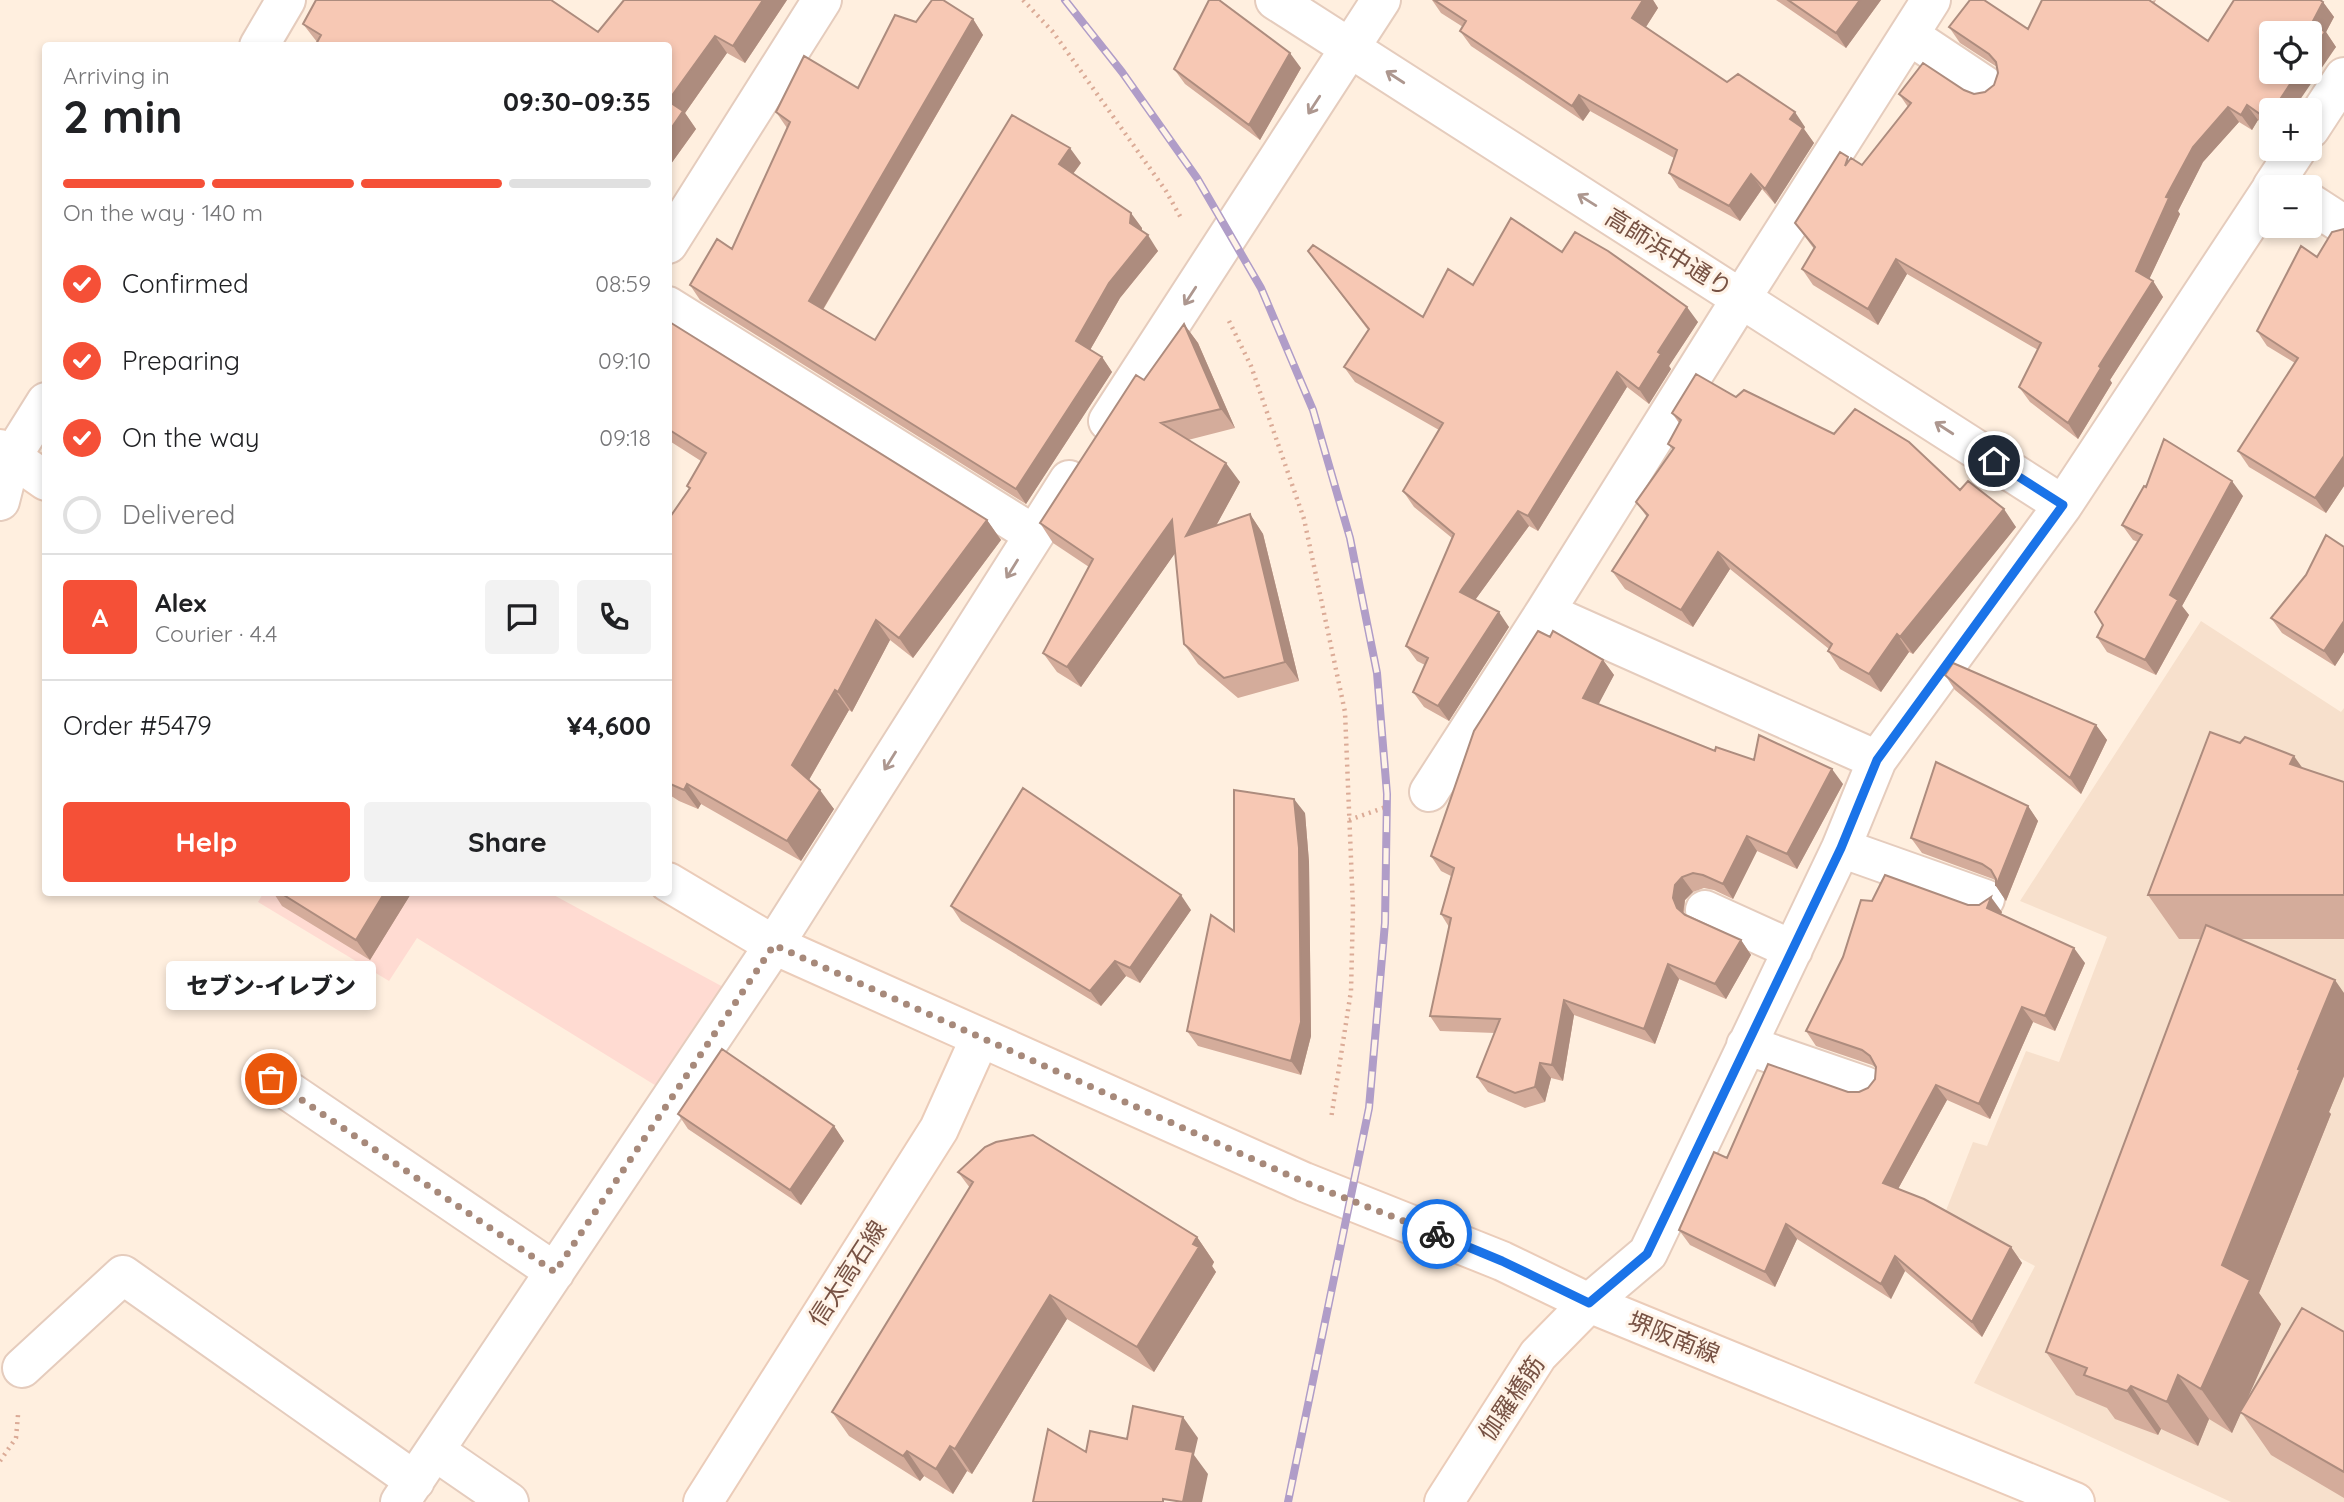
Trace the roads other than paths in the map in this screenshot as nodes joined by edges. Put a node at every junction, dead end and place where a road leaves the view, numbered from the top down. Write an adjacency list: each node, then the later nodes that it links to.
1 (286, 0): 7 (street)
2 (821, 0): 15 (street)
3 (1275, 0): 8 (street, 高師浜中通り)
4 (1381, 0): 8 (street)
5 (1931, 0): 6 (street)
6 (1909, 35): 10 (street); 16 (street)
7 (262, 42)
8 (1351, 48): 16 (street, 高師浜中通り, one-way to 8); 23 (street, one-way to 23)
9 (2344, 77): 11 (street)
10 (1987, 87)
11 (2322, 111)
12 (2259, 211): 22 (street, 伽羅橋筋)
13 (2322, 211): 14 (street)
14 (2344, 225)
15 (672, 238)
16 (1742, 297): 22 (street, 高師浜中通り, one-way to 16); 24 (street)
17 (672, 308): 23 (street)
18 (42, 407): 19 (street)
19 (6, 454): 20 (street); 21 (street)
20 (42, 478)
21 (0, 501)
22 (2063, 505): 25 (street, 伽羅橋筋)
23 (1033, 534): 31 (street, one-way to 31)
24 (1545, 612): 25 (street); 26 (street)
25 (1877, 760): 27 (street, 伽羅橋筋)
26 (1429, 792)
27 (1841, 848): 29 (street); 32 (street, 伽羅橋筋)
28 (672, 884): 31 (street, 堺阪南線)
29 (1985, 898)
30 (1705, 910): 32 (street)
31 (774, 945): 33 (street, 堺阪南線); 37 (street)
32 (1793, 950): 34 (street, 伽羅橋筋)
33 (981, 1038): 38 (street, 堺阪南線); 42 (street, 信太高石線)
34 (1746, 1045): 36 (street); 38 (street, 伽羅橋筋)
35 (271, 1079): 37 (street)
36 (1865, 1086)
37 (555, 1272): 40 (street)
38 (1589, 1303): 43 (street, 伽羅橋筋); 44 (street, 堺阪南線)
39 (22, 1367): 40 (street)
40 (417, 1478): 41 (street)
41 (509, 1502)
42 (703, 1502)
43 (1444, 1502)
44 (2075, 1502)

